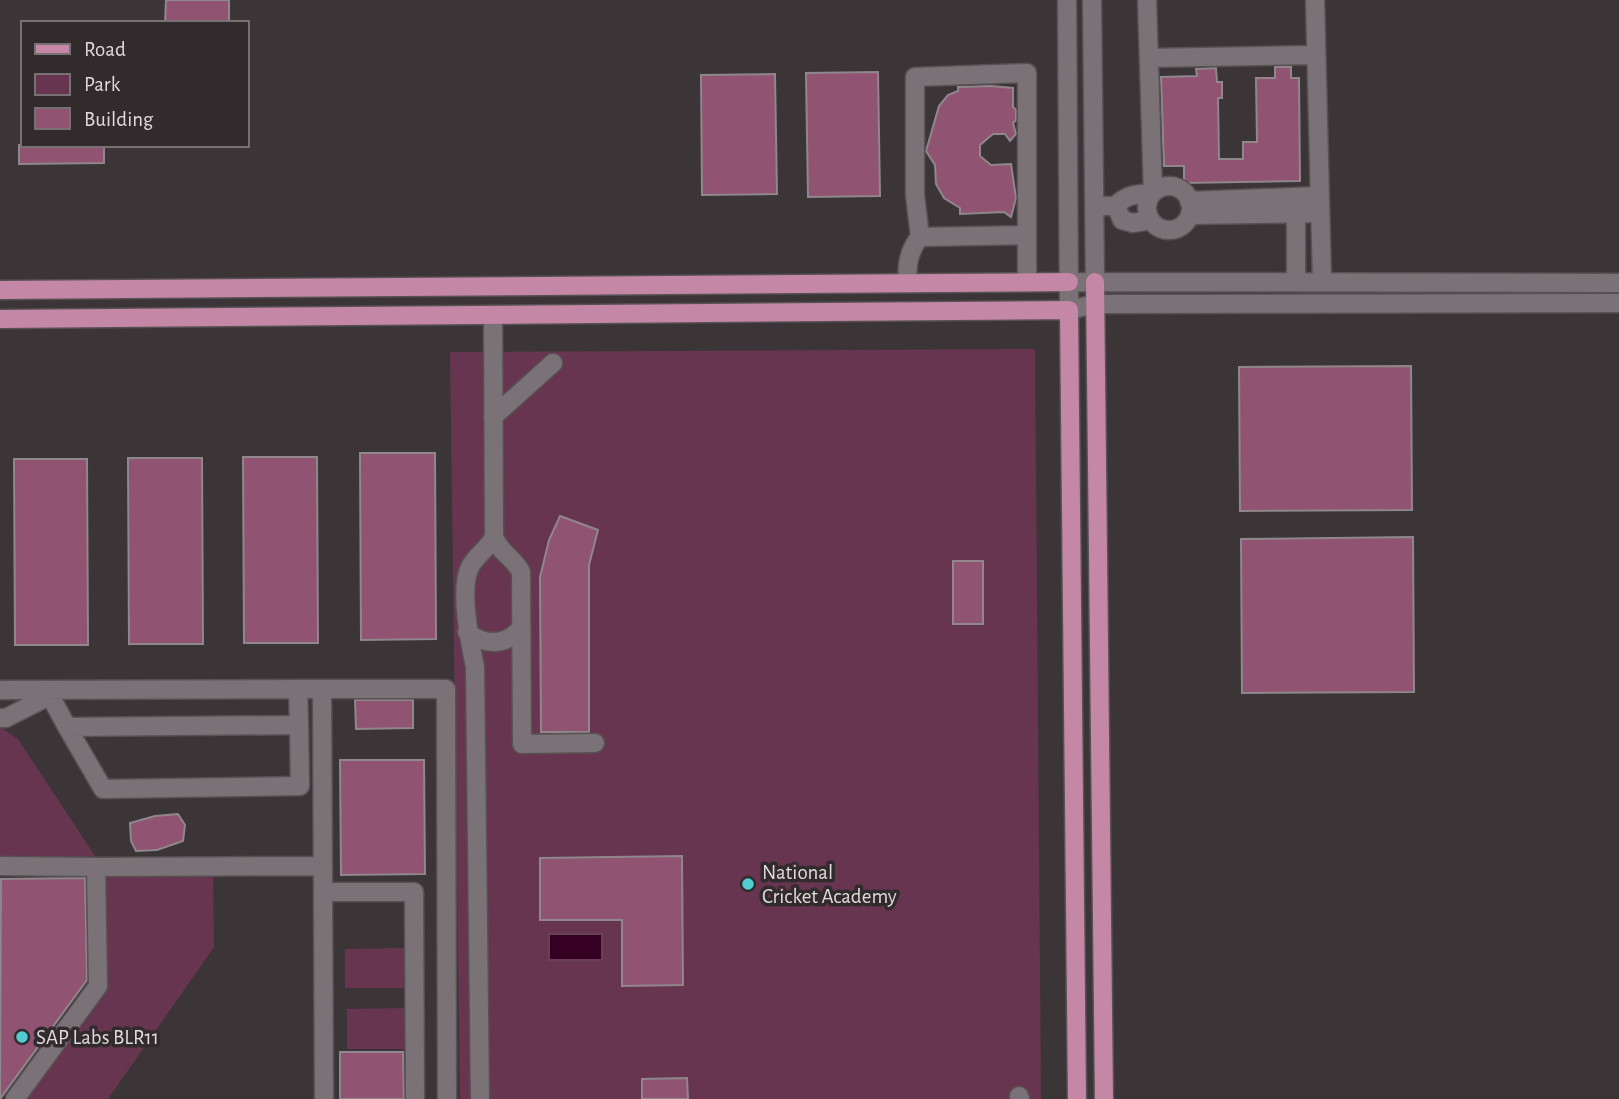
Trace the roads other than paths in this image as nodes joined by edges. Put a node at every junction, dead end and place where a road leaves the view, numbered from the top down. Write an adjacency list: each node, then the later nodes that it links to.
1 (1067, 0): 19 (street)
2 (1092, 0): 9 (street)
3 (1147, 0): 6 (street)
4 (1315, 0): 5 (street)
5 (1316, 55): 6 (street); 8 (street)
6 (1149, 58): 7 (street)
7 (1153, 193): 10 (street); 11 (street); 13 (street)
8 (1320, 205): 11 (street); 12 (street); 17 (street)
9 (1094, 206): 10 (street); 20 (street)
10 (1116, 206): 13 (street)
11 (1190, 208): 12 (street); 13 (street)
12 (1296, 213): 16 (street)
13 (1151, 220)
14 (1027, 235): 15 (street); 15 (street); 18 (street)
15 (920, 237): 21 (street)
16 (1296, 281): 17 (street); 20 (street)
17 (1322, 281): 22 (street)
18 (1027, 282): 19 (main road); 21 (main road)
19 (1069, 282): 20 (street); 26 (street)
20 (1095, 282): 25 (main road)
21 (908, 283): 23 (main road)
22 (1619, 283)
23 (0, 290)
24 (1619, 303): 25 (street)
25 (1095, 304): 26 (street); 52 (main road)
26 (1069, 310): 27 (main road); 51 (main road)
27 (492, 314): 28 (main road); 30 (street)
28 (0, 318)
29 (553, 363): 30 (street)
30 (493, 417): 31 (street)
31 (494, 537): 32 (street); 33 (street)
32 (521, 628): 33 (street); 41 (street)
33 (467, 632): 50 (street)
34 (298, 689): 35 (street); 37 (street); 39 (street)
35 (322, 689): 43 (street); 49 (street)
36 (0, 690): 37 (street)
37 (48, 693): 38 (street); 40 (street)
38 (0, 718)
39 (299, 725): 40 (street); 40 (street)
40 (66, 727)
41 (595, 743)
42 (0, 866): 44 (street)
43 (323, 866): 44 (street); 45 (street)
44 (96, 867): 46 (street)
45 (323, 892): 47 (street); 48 (street)
46 (15, 1099)
47 (324, 1099)
48 (415, 1099)
49 (447, 1099)
50 (480, 1099)
51 (1077, 1099)
52 (1104, 1099)

